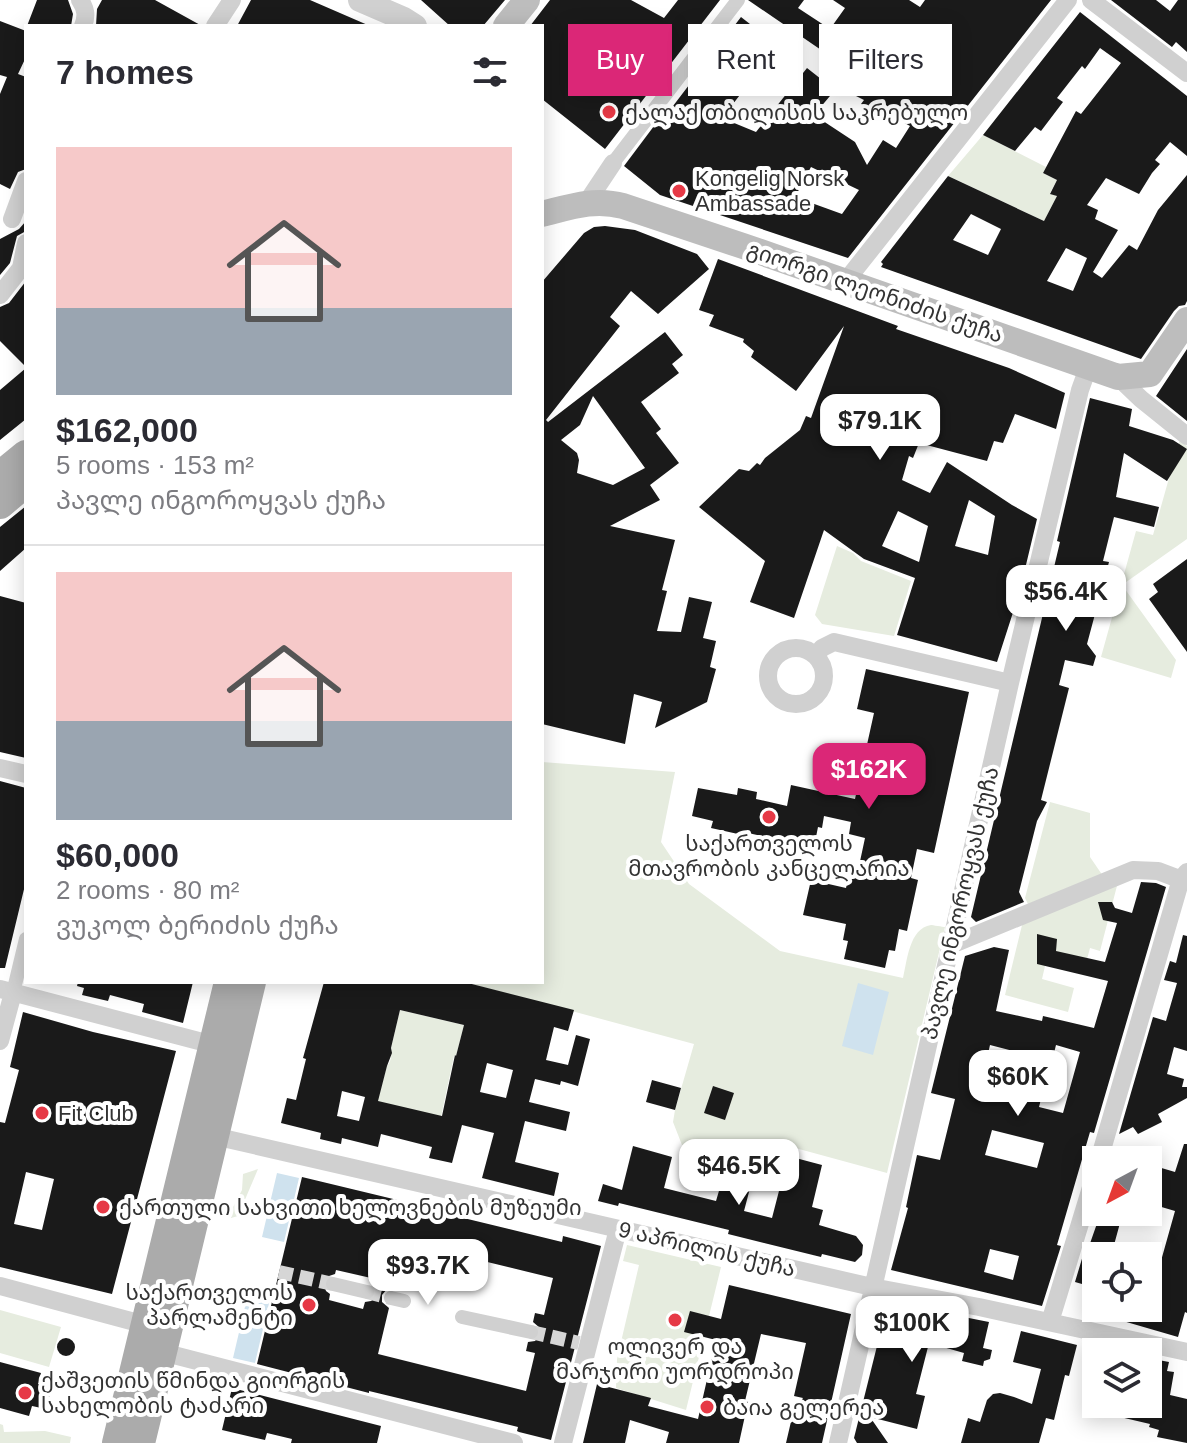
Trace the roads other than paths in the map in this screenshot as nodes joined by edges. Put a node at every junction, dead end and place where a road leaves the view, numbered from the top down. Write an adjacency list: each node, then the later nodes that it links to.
1 (80, 0): 8 (street)
2 (232, 0): 9 (street)
3 (360, 0): 10 (street)
4 (527, 0): 11 (main road)
5 (738, 0): 13 (street)
6 (1068, 0): 19 (street)
7 (1091, 0): 12 (street)
8 (84, 24)
9 (216, 24)
10 (412, 24)
11 (508, 24)
12 (1187, 73)
13 (613, 163): 15 (street)
14 (24, 188): 17 (street)
15 (587, 202): 16 (main road, გიორგი ლეონიძის ქუჩა); 19 (main road, გიორგი ლეონიძის ქუჩა)
16 (544, 213)
17 (13, 226)
18 (24, 253): 20 (street)
19 (845, 282): 22 (main road, გიორგი ლეონიძის ქუჩა)
20 (0, 295)
21 (1187, 320): 23 (main road)
22 (1089, 365): 23 (main road, გიორგი ლეონიძის ქუჩა); 30 (street, პავლე ინგოროყვას ქუჩა)
23 (1118, 377): 24 (street, გიორგი ლეონიძის ქუჩა)
24 (1187, 436)
25 (24, 457): 26 (main road)
26 (0, 476)
27 (24, 484): 28 (main road)
28 (0, 504)
29 (816, 655): 30 (street)
30 (1010, 683): 35 (street, პავლე ინგოროყვას ქუჩა)
31 (0, 768): 32 (street)
32 (24, 774)
33 (1185, 878): 35 (street); 42 (street)
34 (24, 944): 38 (street)
35 (951, 945): 47 (street, პავლე ინგოროყვას ქუჩა)
36 (229, 984): 40 (main road)
37 (251, 984): 41 (main road)
38 (6, 991): 39 (street); 40 (street)
39 (0, 1041)
40 (214, 1045): 51 (main road)
41 (214, 1136): 44 (street, 9 აპრილის ქუჩა); 53 (main road)
42 (1103, 1146)
43 (1082, 1217): 50 (street)
44 (618, 1229): 47 (street, 9 აპრილის ქუჩა); 58 (street)
45 (333, 1284): 48 (street)
46 (0, 1286): 51 (street)
47 (872, 1287): 50 (street, 9 აპრილის ქუჩა); 59 (street, პავლე ინგოროყვას ქუჩა)
48 (367, 1292)
49 (462, 1317): 52 (street)
50 (1050, 1322): 54 (street, 9 აპრილის ქუჩა)
51 (146, 1325): 55 (main road)
52 (531, 1332)
53 (162, 1352): 56 (main road); 57 (street)
54 (1187, 1352)
55 (117, 1443)
56 (140, 1443)
57 (514, 1443)
58 (563, 1443)
59 (838, 1443)

